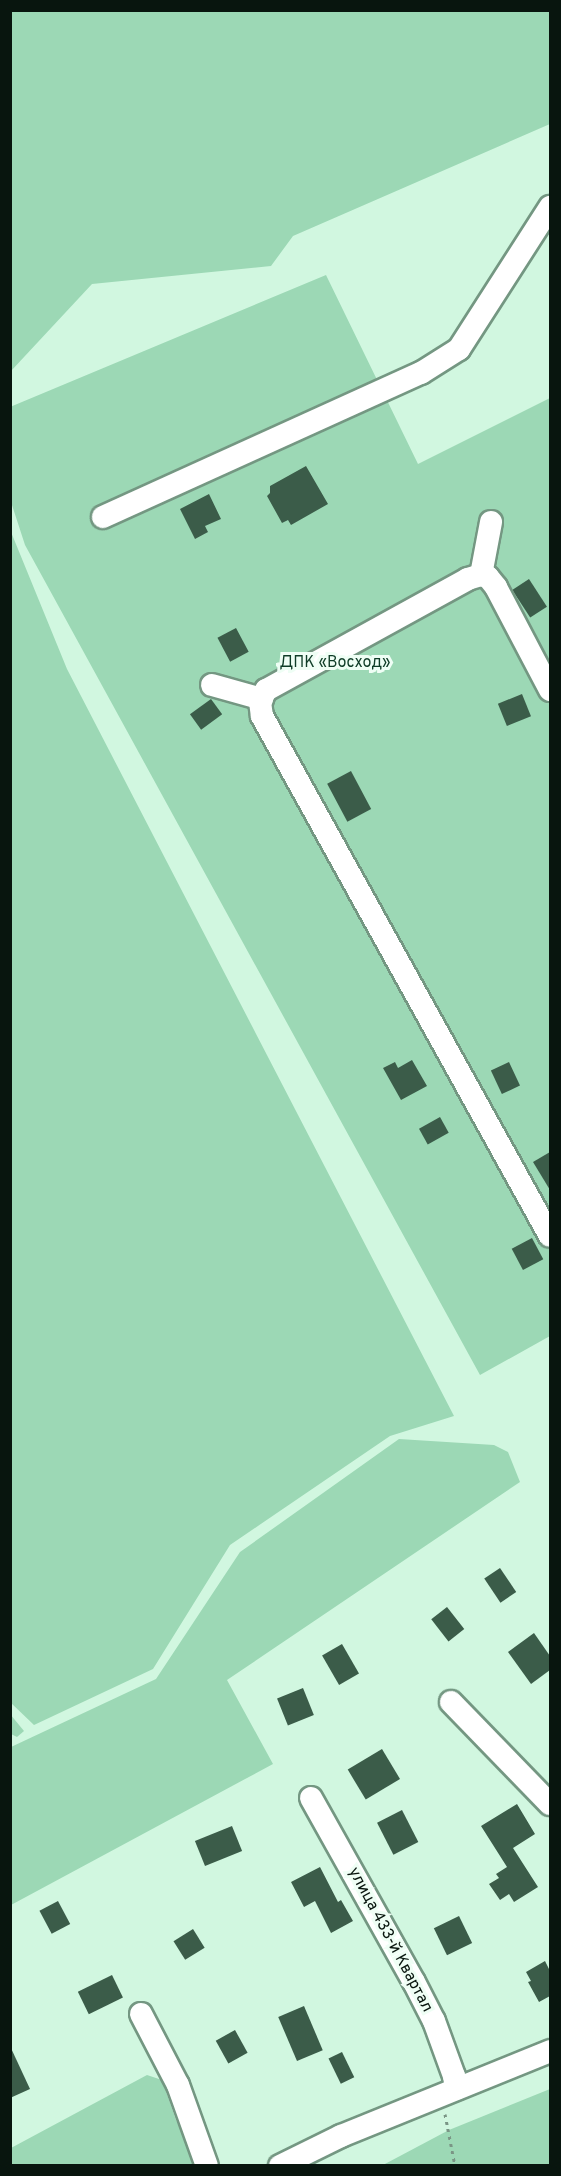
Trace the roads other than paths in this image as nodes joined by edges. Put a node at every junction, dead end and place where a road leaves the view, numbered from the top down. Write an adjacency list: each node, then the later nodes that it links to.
1 (550, 207): 2 (street)
2 (103, 517)
3 (491, 522): 4 (street)
4 (481, 575): 6 (street); 7 (street)
5 (213, 685): 7 (street)
6 (550, 690)
7 (262, 699): 8 (street)
8 (549, 1230)
9 (451, 1702): 11 (street)
10 (311, 1798): 14 (street, улица 433-й Квартал)
11 (550, 1804)
12 (141, 2014): 15 (street)
13 (550, 2051): 14 (street)
14 (448, 2092): 16 (street)
15 (207, 2166)
16 (280, 2166)

